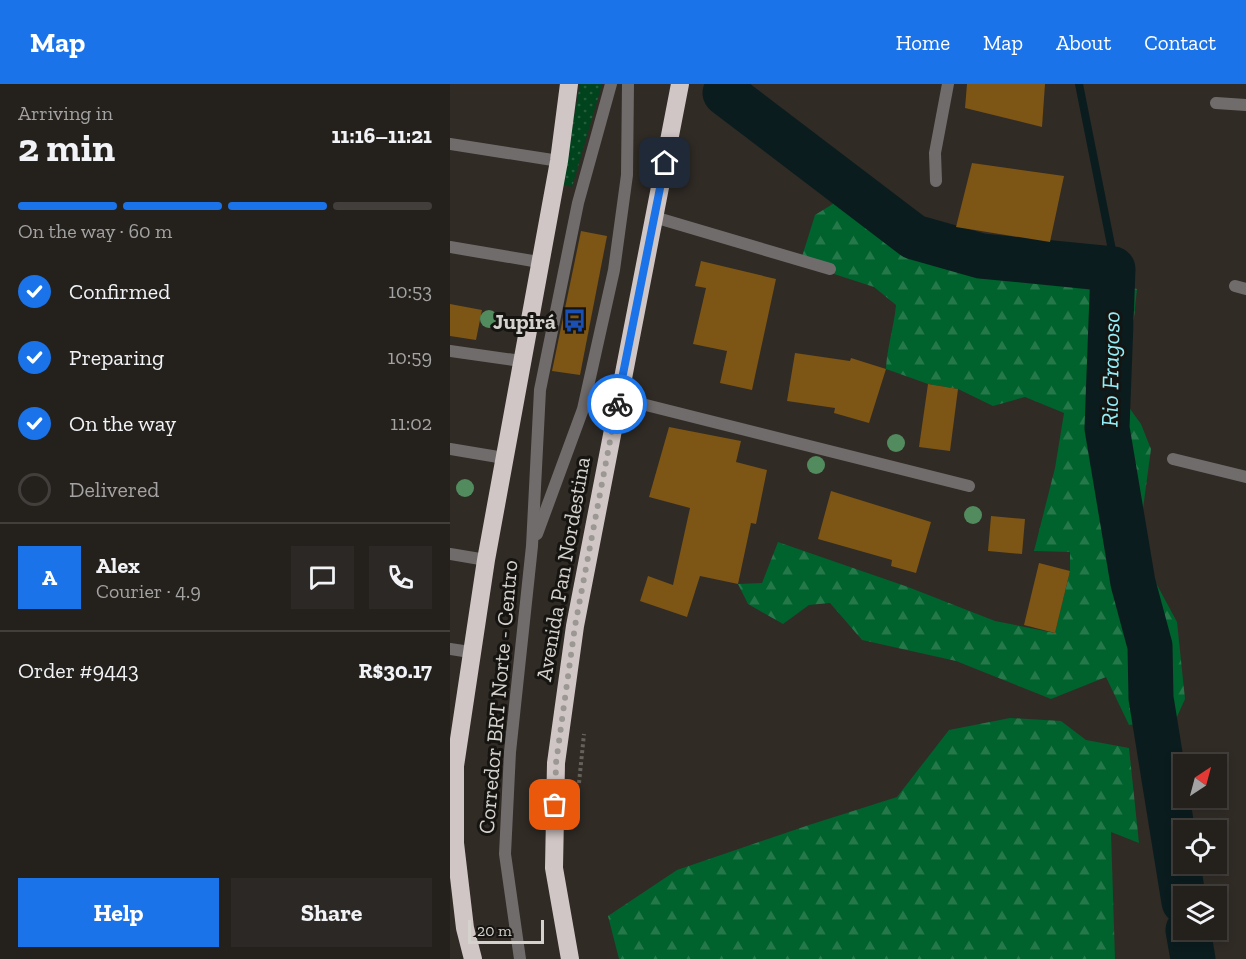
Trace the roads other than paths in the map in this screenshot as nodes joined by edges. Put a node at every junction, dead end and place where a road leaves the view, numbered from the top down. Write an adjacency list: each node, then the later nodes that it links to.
1 (569, 84): 9 (highway)
2 (611, 84): 23 (street, Corredor BRT Norte - Centro)
3 (628, 84): 23 (street, Corredor BRT Norte - Centro)
4 (680, 84): 11 (highway, Avenida Pan Nordestina)
5 (948, 84): 10 (street)
6 (1216, 103): 7 (street)
7 (1246, 105)
8 (450, 144): 9 (street)
9 (559, 161): 13 (highway)
10 (936, 181)
11 (654, 217): 14 (street); 17 (highway, Avenida Pan Nordestina)
12 (450, 247): 13 (street)
13 (539, 262): 16 (highway)
14 (830, 269)
15 (450, 351): 16 (street)
16 (521, 361): 19 (highway)
17 (618, 398): 22 (street); 31 (highway, Avenida Pan Nordestina)
18 (450, 449): 19 (street)
19 (504, 458): 25 (highway)
20 (1173, 459): 21 (street)
21 (1246, 477)
22 (969, 486)
23 (532, 546): 30 (street, Corredor BRT Norte - Centro)
24 (450, 554): 25 (street)
25 (486, 560): 27 (highway)
26 (450, 649): 27 (street)
27 (471, 652): 28 (highway)
28 (452, 765): 29 (highway)
29 (472, 959)
30 (520, 959)
31 (570, 959)

